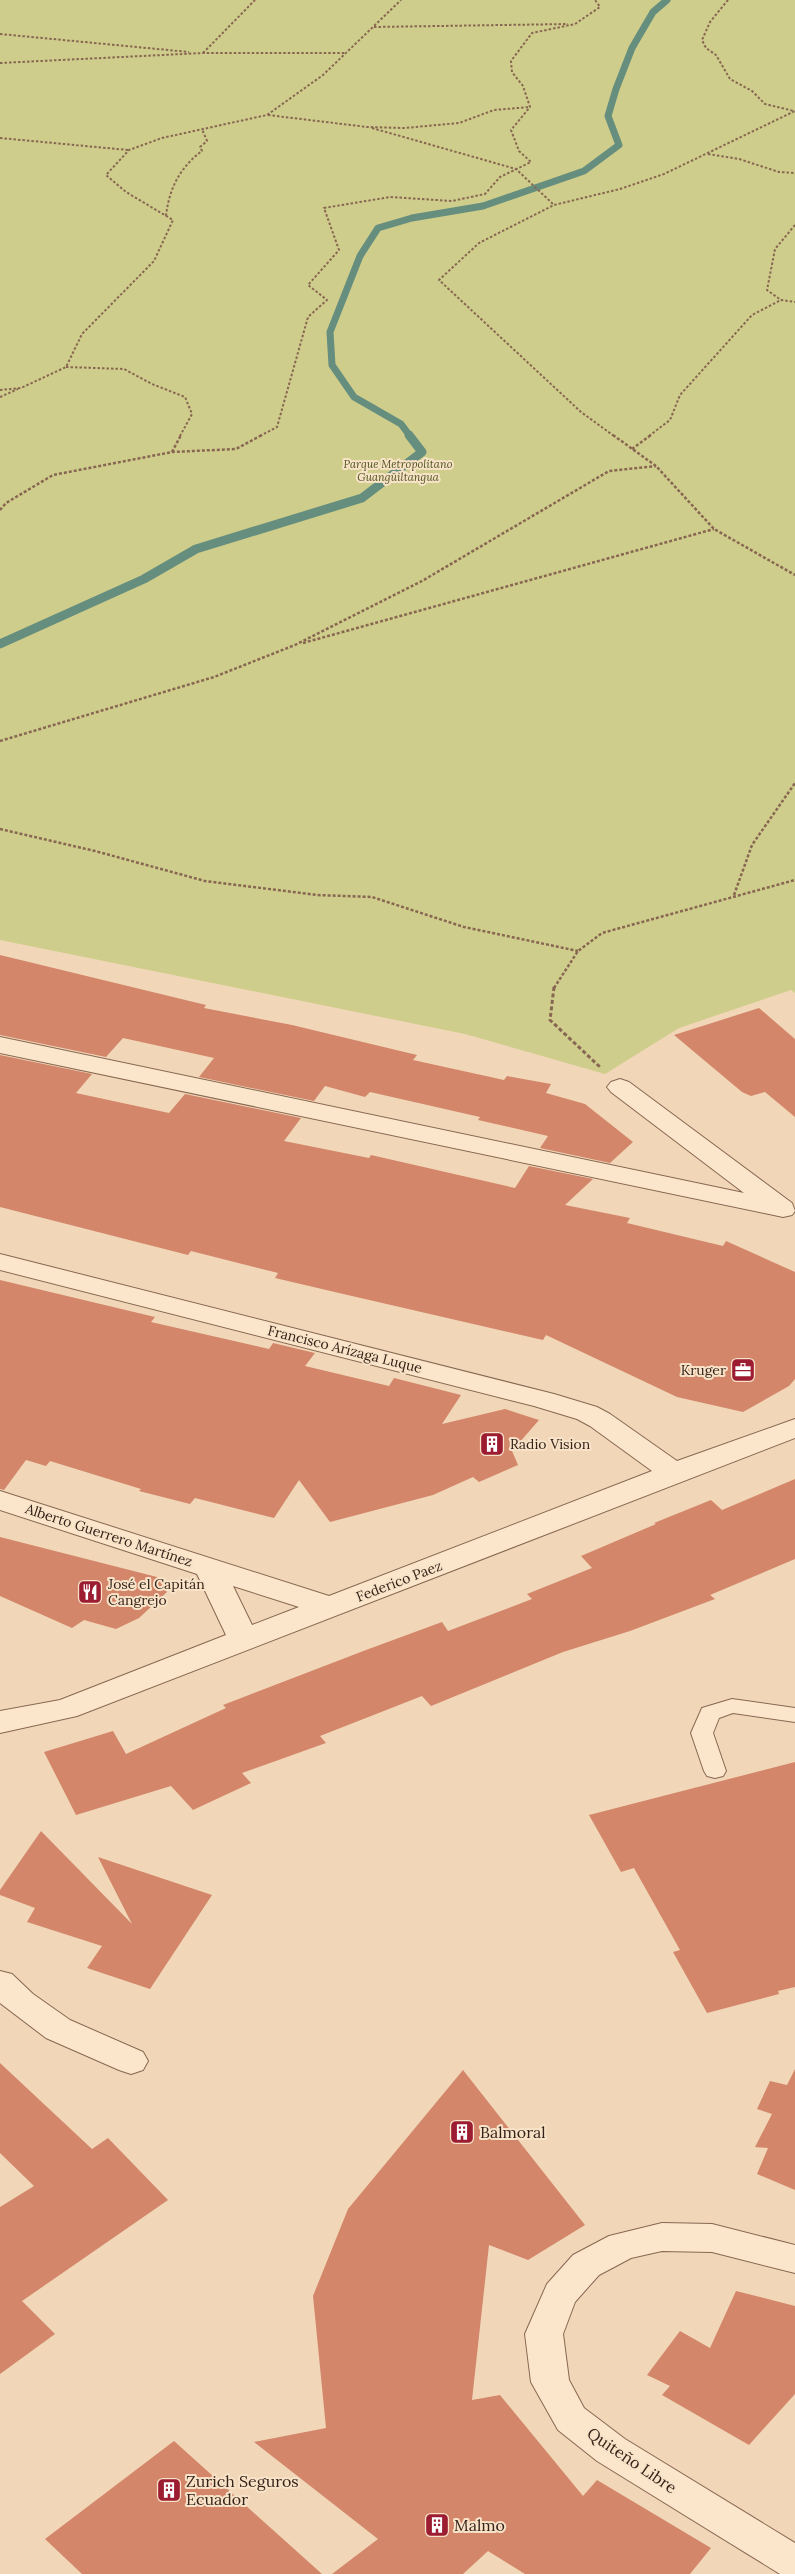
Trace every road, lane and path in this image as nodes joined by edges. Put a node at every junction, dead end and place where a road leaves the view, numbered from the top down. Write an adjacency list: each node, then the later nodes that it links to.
1 (255, 0): 8 (path)
2 (401, 0): 6 (path)
3 (595, 0): 5 (path)
4 (728, 0): 17 (path)
5 (575, 24): 6 (path); 11 (path)
6 (373, 27): 9 (path)
7 (0, 34): 8 (path)
8 (203, 53): 9 (path); 10 (path)
9 (346, 53): 12 (path)
10 (0, 63)
11 (530, 107): 13 (path); 18 (path)
12 (267, 115): 13 (path); 14 (path)
13 (367, 127): 18 (path)
14 (202, 129): 16 (path); 21 (path)
15 (0, 138): 16 (path)
16 (129, 150): 21 (path)
17 (707, 154): 19 (path); 20 (path)
18 (516, 169): 20 (path); 30 (path)
19 (795, 173)
20 (554, 205): 29 (path)
21 (166, 216): 25 (path)
22 (795, 225): 23 (path)
23 (781, 300): 24 (path); 29 (path)
24 (795, 302)
25 (66, 366): 26 (path); 30 (path)
26 (21, 388): 27 (path); 28 (path)
27 (0, 390)
28 (0, 397)
29 (632, 449): 31 (path)
30 (172, 452): 32 (path)
31 (656, 466): 33 (path); 35 (path)
32 (0, 510)
33 (714, 529): 34 (path); 35 (path)
34 (795, 576)
35 (295, 645): 36 (path)
36 (0, 741)
37 (795, 783): 40 (path)
38 (0, 829): 41 (path)
39 (795, 880): 40 (path)
40 (734, 895): 41 (path)
41 (578, 951): 43 (path)
42 (0, 1045): 44 (street)
43 (620, 1087): 44 (street)
44 (789, 1214)
45 (0, 1262): 47 (street, Francisco Arízaga Luque)
46 (795, 1428): 47 (street, Federico Paez)
47 (674, 1473): 50 (street, Federico Paez)
48 (0, 1500): 49 (street, Alberto Guerrero Martínez)
49 (209, 1567): 50 (street, Alberto Guerrero Martínez); 51 (street)
50 (331, 1607): 51 (street, Federico Paez)
51 (244, 1640): 53 (street, Federico Paez)
52 (795, 1715): 54 (lane)
53 (0, 1722)
54 (716, 1771)
55 (0, 1982): 56 (street)
56 (131, 2061)
57 (795, 2259): 58 (street, Quiteño Libre)
58 (795, 2562)

